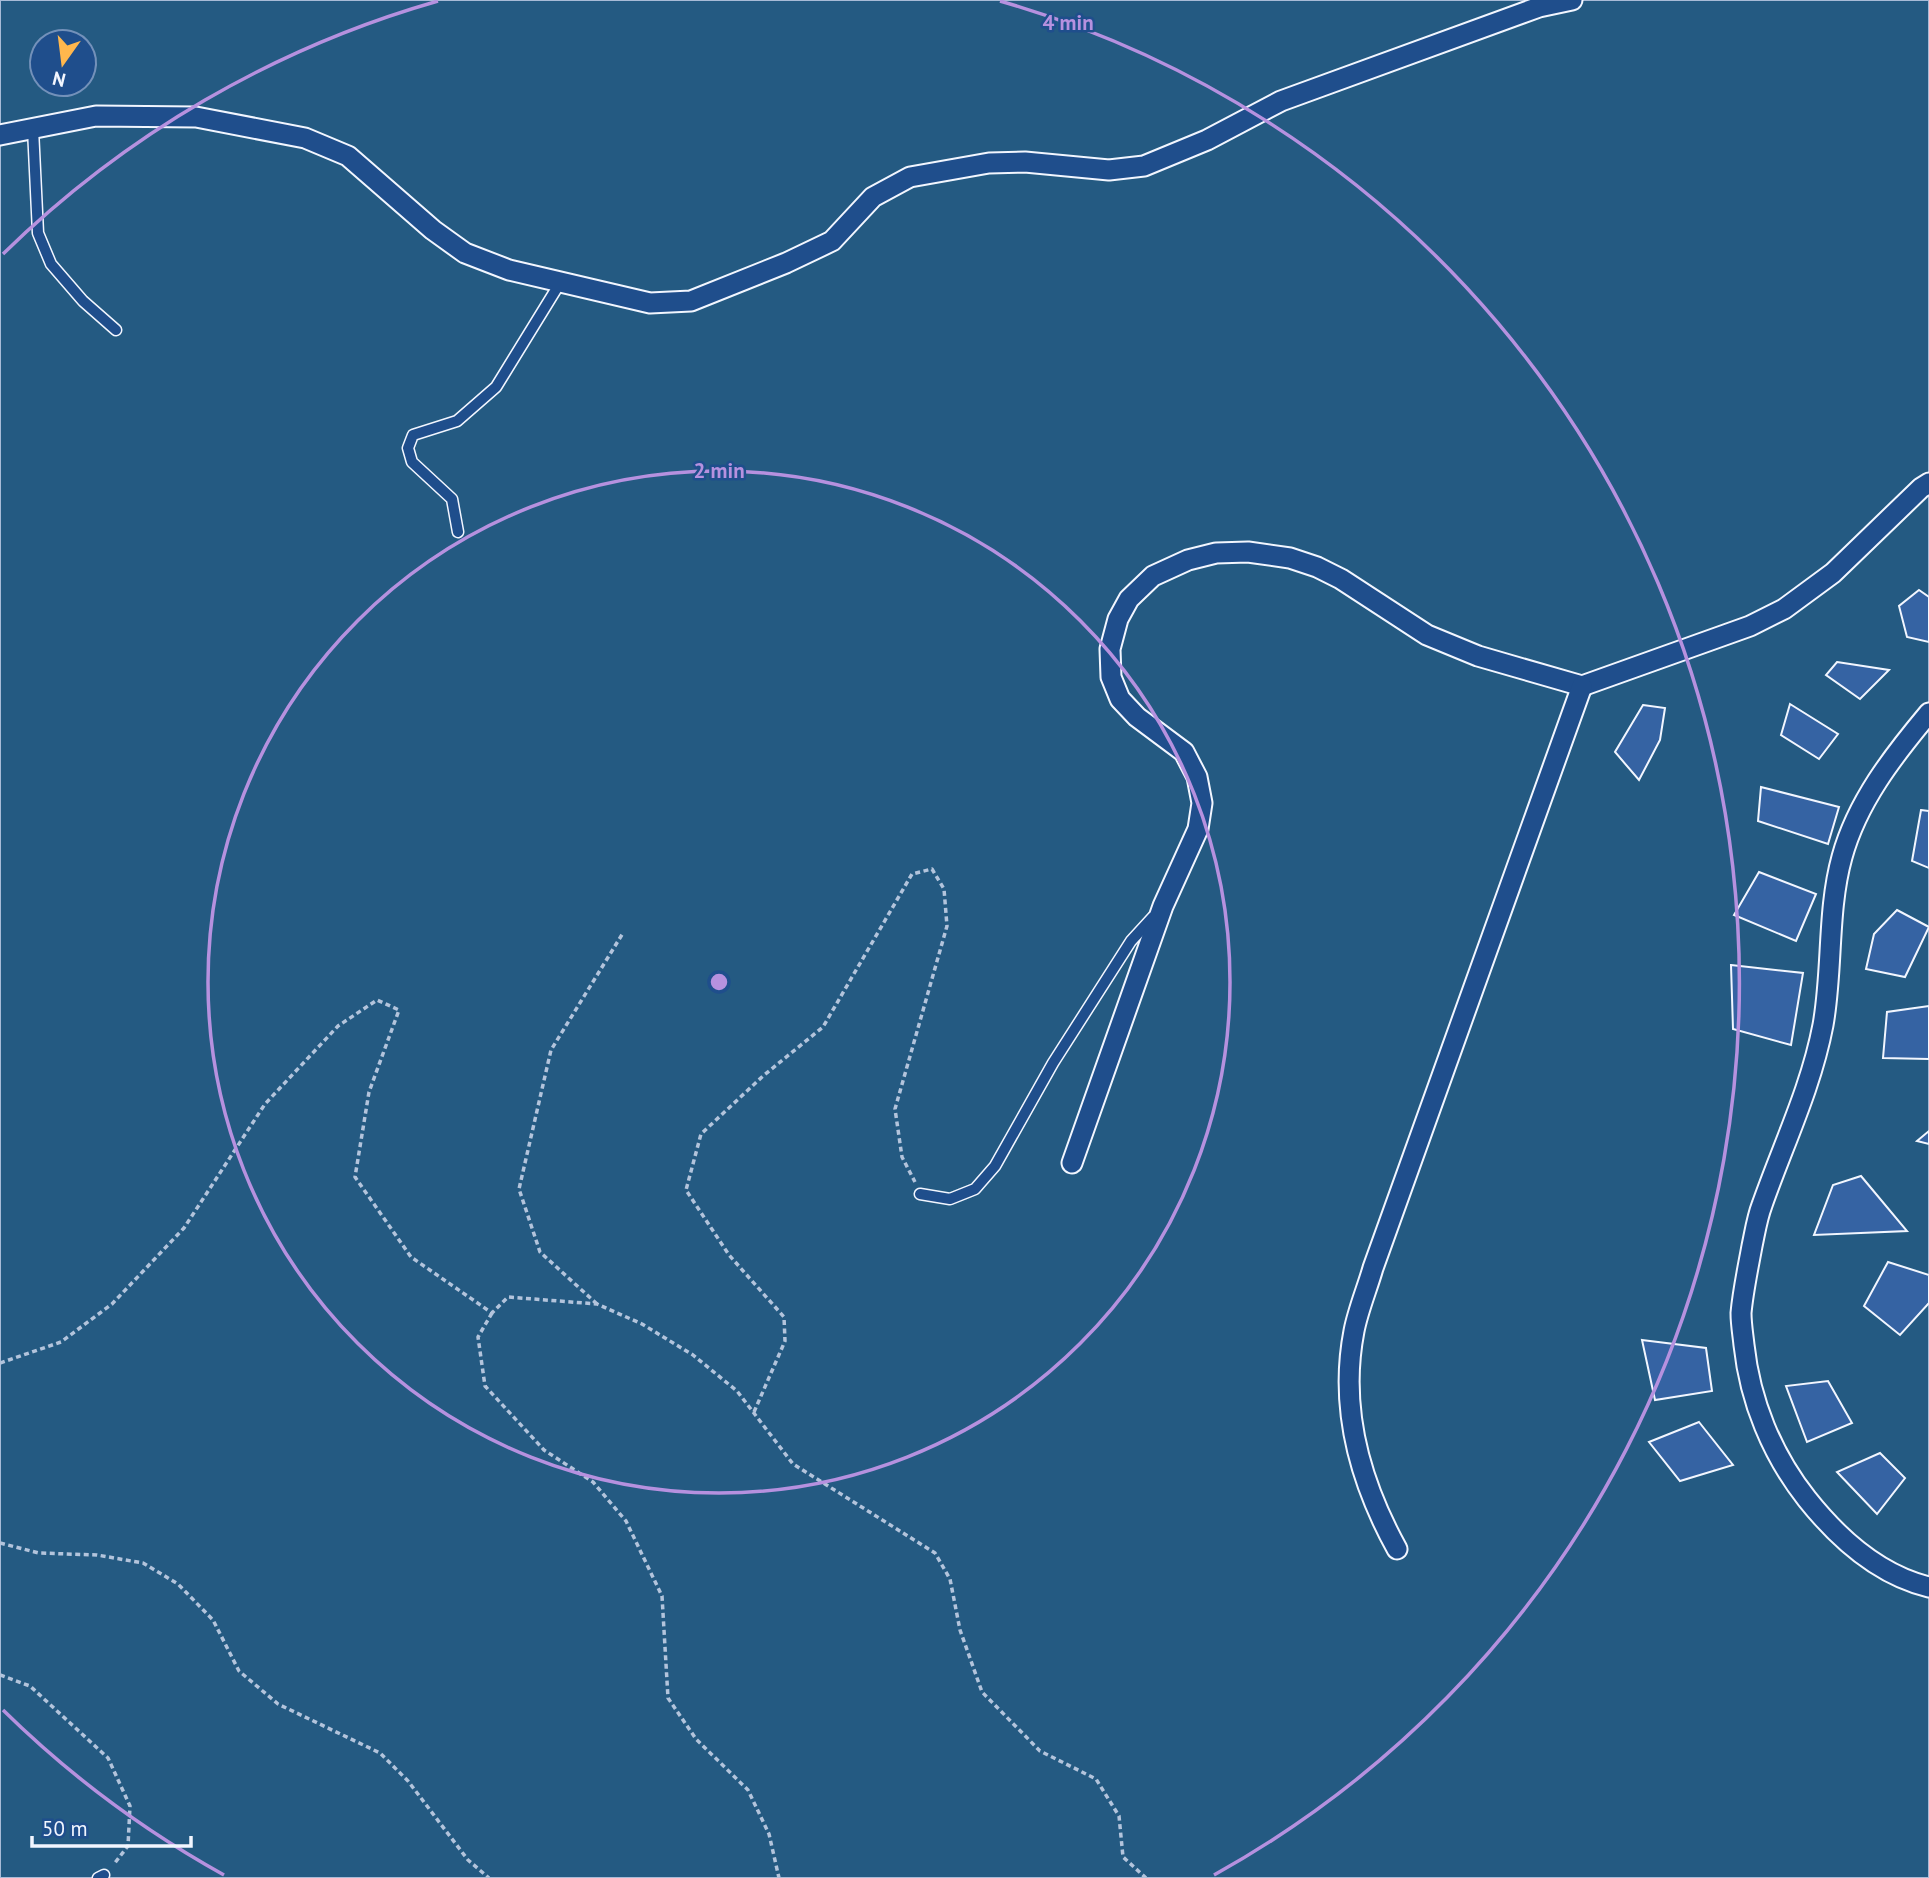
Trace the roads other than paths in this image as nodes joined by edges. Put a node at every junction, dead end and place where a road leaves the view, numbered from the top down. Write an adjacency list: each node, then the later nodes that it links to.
1 (1572, 0): 4 (street)
2 (33, 128): 3 (street); 4 (street); 5 (lane)
3 (0, 135)
4 (560, 282): 7 (lane)
5 (116, 330)
6 (1929, 483): 8 (street)
7 (458, 532)
8 (1582, 686): 10 (street); 13 (street)
9 (1929, 713): 14 (street)
10 (1163, 906): 11 (street); 12 (lane)
11 (1072, 1163)
12 (920, 1194)
13 (1397, 1549)
14 (1929, 1587)

